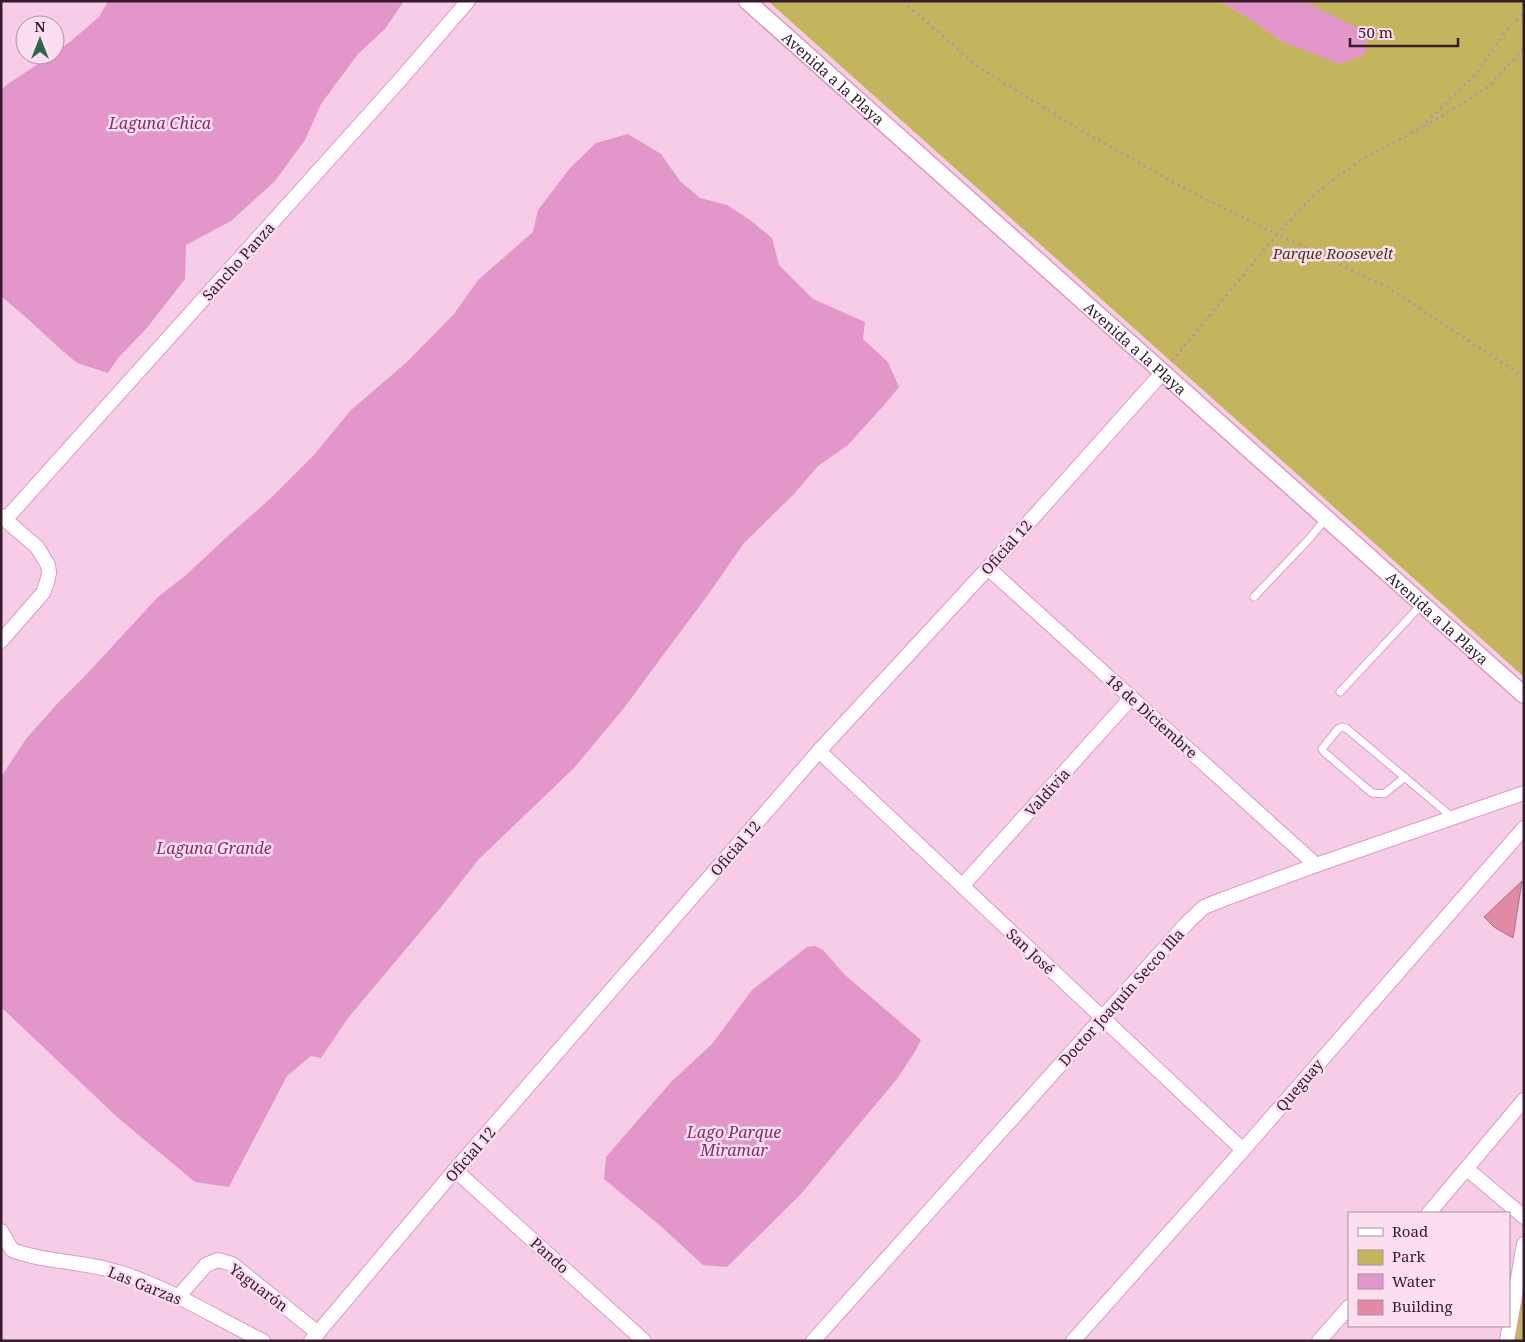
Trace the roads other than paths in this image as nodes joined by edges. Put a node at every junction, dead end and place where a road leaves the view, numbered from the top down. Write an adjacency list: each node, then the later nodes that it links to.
1 (468, 1): 4 (street, Sancho Panza)
2 (747, 1): 3 (street, Avenida a la Playa)
3 (1163, 372): 5 (street, Avenida a la Playa); 6 (street, Oficial 12)
4 (3, 518): 9 (street)
5 (1326, 518): 7 (lane); 8 (street, Avenida a la Playa)
6 (988, 568): 12 (street, 18 de Diciembre); 13 (street, Oficial 12)
7 (1254, 597)
8 (1422, 604): 10 (lane); 11 (street, Avenida a la Playa)
9 (1, 641)
10 (1340, 692)
11 (1524, 695)
12 (1132, 698): 18 (street, 18 de Diciembre); 19 (street, Valdivia)
13 (819, 751): 19 (street, San José); 24 (street, Oficial 12)
14 (1405, 776): 14 (lane); 16 (lane)
15 (1524, 793): 16 (street, Doctor Joaquín Secco Illa)
16 (1452, 817): 18 (street, Doctor Joaquín Secco Illa)
17 (1524, 828): 22 (street, Queguay)
18 (1316, 865): 20 (street, Doctor Joaquín Secco Illa)
19 (962, 886): 20 (street, San José)
20 (1102, 1018): 22 (street, San José); 38 (street, Doctor Joaquín Secco Illa)
21 (1524, 1100): 23 (street)
22 (1243, 1150): 35 (street, Queguay)
23 (1467, 1169): 25 (street); 26 (street)
24 (455, 1170): 34 (street, Oficial 12); 37 (street, Pando)
25 (1430, 1212)
26 (1524, 1217)
27 (1, 1232): 29 (street, Las Garzas)
28 (1524, 1244): 32 (street)
29 (6, 1250): 30 (street, Las Garzas)
30 (178, 1297): 34 (street, Yaguarón); 36 (street, Las Garzas)
31 (1348, 1308): 39 (street)
32 (1510, 1324)
33 (1509, 1327): 40 (street)
34 (314, 1337)
35 (1081, 1338)
36 (263, 1341)
37 (644, 1341)
38 (813, 1341)
39 (1320, 1341)
40 (1507, 1341)

